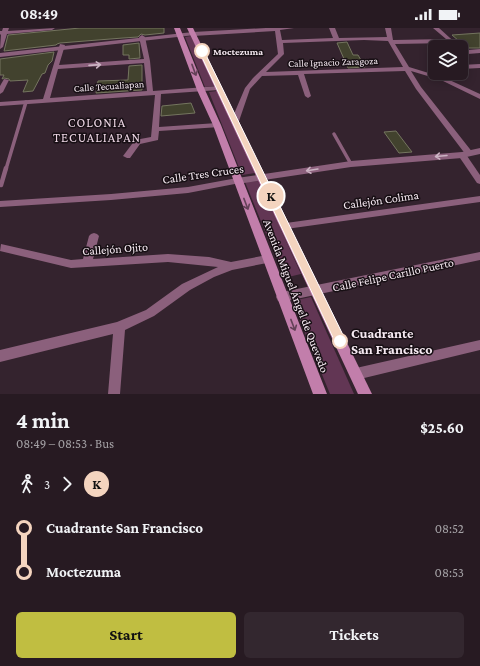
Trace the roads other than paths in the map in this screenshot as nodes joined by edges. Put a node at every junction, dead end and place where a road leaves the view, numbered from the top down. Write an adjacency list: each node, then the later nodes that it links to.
1 (52, 28): 8 (street)
2 (291, 28): 6 (street)
3 (332, 28): 12 (street)
4 (388, 28): 14 (street)
5 (436, 28): 13 (street)
6 (279, 29): 7 (street); 16 (street)
7 (245, 30): 9 (street)
8 (3, 31): 17 (street)
9 (192, 31): 10 (street); 31 (main road, Avenida Miguel Ángel de Quevedo)
10 (179, 33): 11 (street); 32 (main road, Avenida Miguel Ángel de Quevedo, one-way to 32)
11 (142, 39): 18 (street); 23 (street)
12 (337, 40): 14 (street); 16 (street)
13 (449, 40)
14 (391, 41): 15 (street); 27 (street)
15 (428, 41)
16 (280, 42): 29 (street)
17 (0, 47)
18 (62, 47): 19 (street); 22 (street); 26 (street)
19 (0, 51)
20 (480, 51): 21 (street)
21 (468, 52)
22 (0, 55)
23 (147, 61): 26 (street, one-way to 23); 35 (street)
24 (480, 66): 25 (street)
25 (468, 67)
26 (56, 68): 38 (street)
27 (407, 69): 28 (street, Calle Ignacio Zaragoza); 37 (street, Calle Ignacio Zaragoza); 46 (street)
28 (301, 73): 29 (street, Calle Ignacio Zaragoza); 36 (street)
29 (260, 74): 41 (street)
30 (6, 80): 33 (street)
31 (219, 88): 32 (street, Calle Tecualiapan); 41 (main road, Avenida Miguel Ángel de Quevedo)
32 (201, 90): 34 (street, Calle Tecualiapan); 42 (main road, Avenida Miguel Ángel de Quevedo)
33 (0, 92)
34 (158, 92): 35 (street, Calle Tecualiapan); 43 (street)
35 (150, 93): 38 (street, Calle Tecualiapan)
36 (308, 96)
37 (480, 97)
38 (46, 101): 39 (street, Calle Tecualiapan)
39 (26, 102): 40 (street, Calle Tecualiapan); 52 (lane)
40 (0, 104)
41 (235, 121): 49 (main road, Avenida Miguel Ángel de Quevedo)
42 (216, 125): 43 (street); 50 (main road, Avenida Miguel Ángel de Quevedo)
43 (155, 128): 47 (street)
44 (334, 134): 48 (lane)
45 (480, 151): 46 (street, Calle Tres Cruces)
46 (465, 154): 48 (street, Calle Tres Cruces, one-way to 48); 51 (street)
47 (127, 156)
48 (351, 164): 49 (street, Calle Tres Cruces, one-way to 49)
49 (263, 178): 50 (street, Calle Tres Cruces); 55 (main road, Avenida Miguel Ángel de Quevedo)
50 (237, 181): 54 (street, Calle Tres Cruces); 59 (main road, Avenida Miguel Ángel de Quevedo, one-way to 59)
51 (480, 181)
52 (1, 185)
53 (480, 199): 55 (street, Callejón Colima)
54 (0, 204)
55 (286, 226): 62 (main road, Avenida Miguel Ángel de Quevedo)
56 (94, 236): 60 (street)
57 (1, 248): 60 (street, Callejón Ojito)
58 (480, 256): 62 (street, Calle Felipe Carillo Puerto)
59 (267, 259): 61 (street); 63 (main road, Avenida Miguel Ángel de Quevedo)
60 (87, 264): 61 (street, Callejón Ojito)
61 (231, 266): 64 (street)
62 (316, 291): 63 (street, Calle Felipe Carillo Puerto); 67 (main road, Avenida Miguel Ángel de Quevedo)
63 (282, 297): 69 (main road, Avenida Miguel Ángel de Quevedo, one-way to 69)
64 (119, 326): 66 (street); 68 (street)
65 (480, 346): 67 (street)
66 (0, 356)
67 (356, 374): 70 (main road, Avenida Miguel Ángel de Quevedo)
68 (114, 394)
69 (320, 394)
70 (366, 394)

